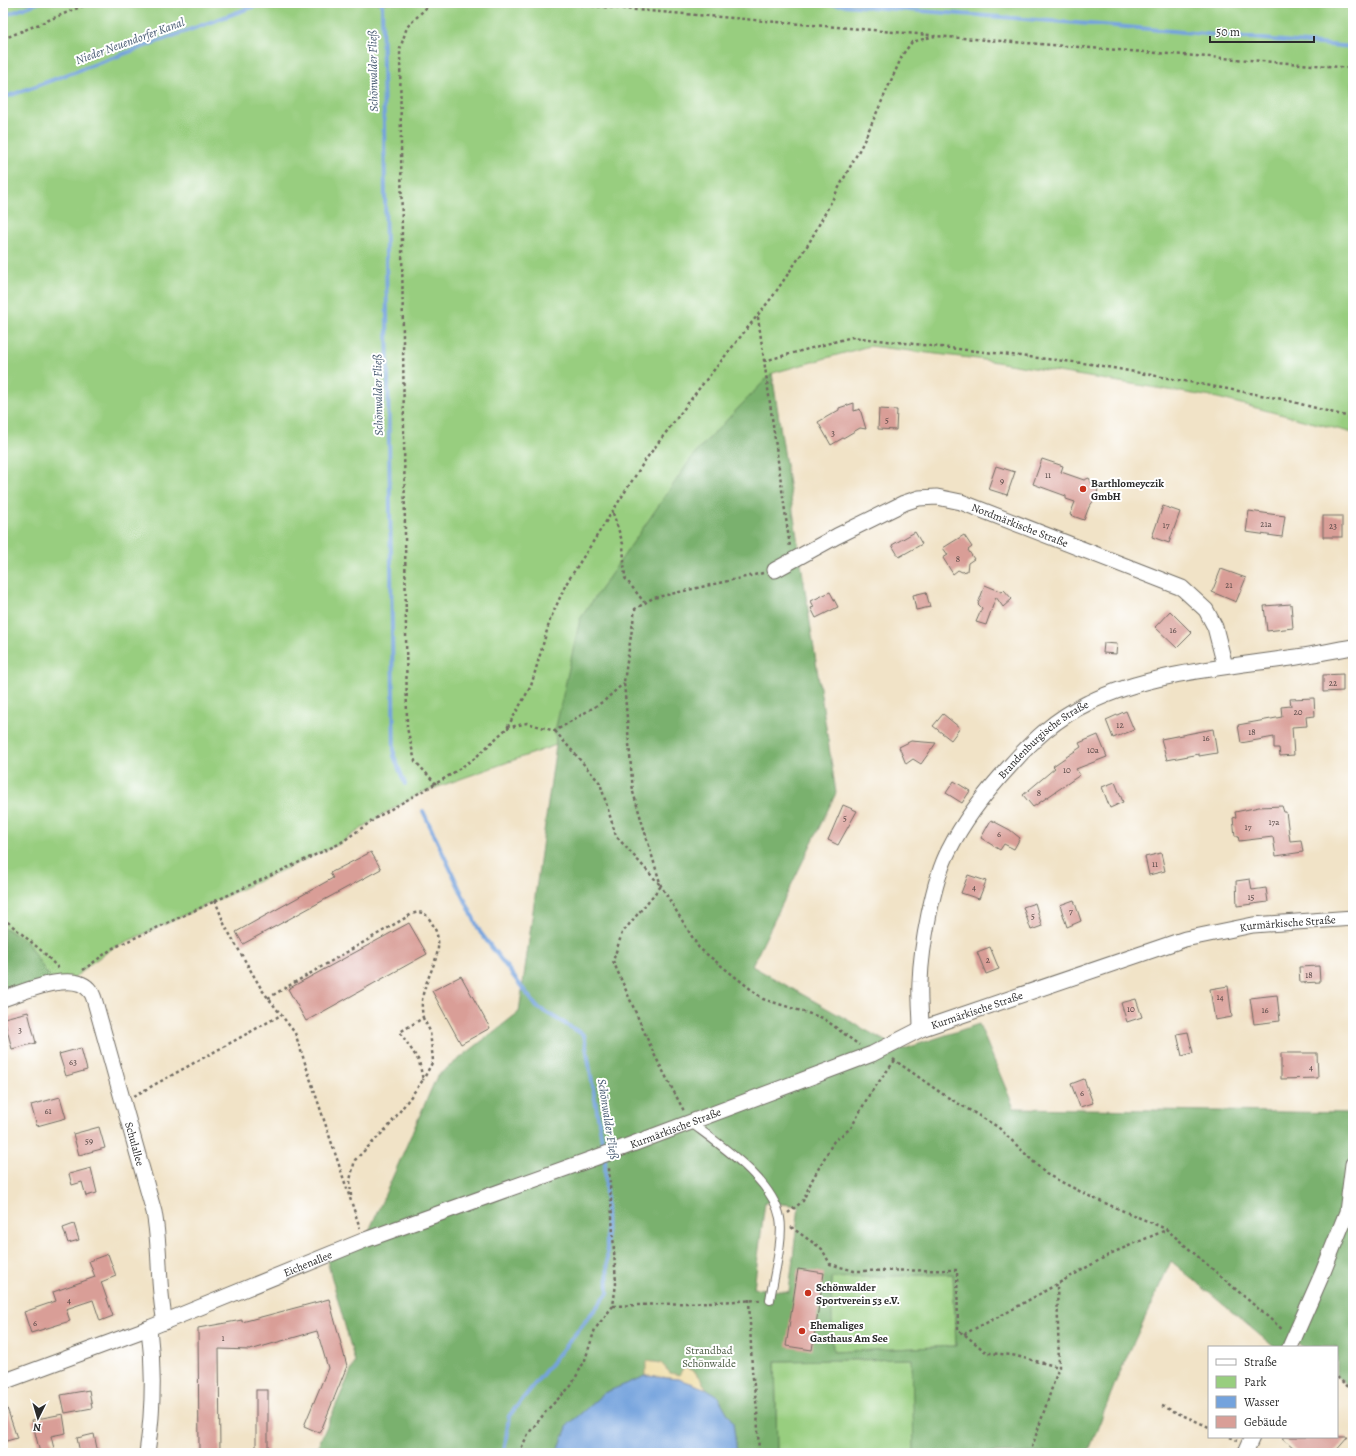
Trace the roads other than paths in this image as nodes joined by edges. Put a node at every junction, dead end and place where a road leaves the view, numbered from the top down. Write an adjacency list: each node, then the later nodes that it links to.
1 (775, 570): 3 (street, Nordmärkische Straße)
2 (1352, 647): 3 (street, Brandenburgische Straße)
3 (1226, 666): 6 (street, Brandenburgische Straße)
4 (1353, 918): 6 (street, Kurmärkische Straße)
5 (3, 999): 11 (street, Schulallee)
6 (921, 1029): 7 (street, Kurmärkische Straße)
7 (690, 1122): 8 (street, Kurmärkische Straße); 10 (lane)
8 (608, 1153): 11 (street, Eichenallee)
9 (1353, 1164): 13 (street)
10 (770, 1300)
11 (166, 1322): 12 (street, Eichenallee)
12 (150, 1328): 14 (street, Eichenallee); 15 (street)
13 (1292, 1343)
14 (3, 1382)
15 (147, 1453)

